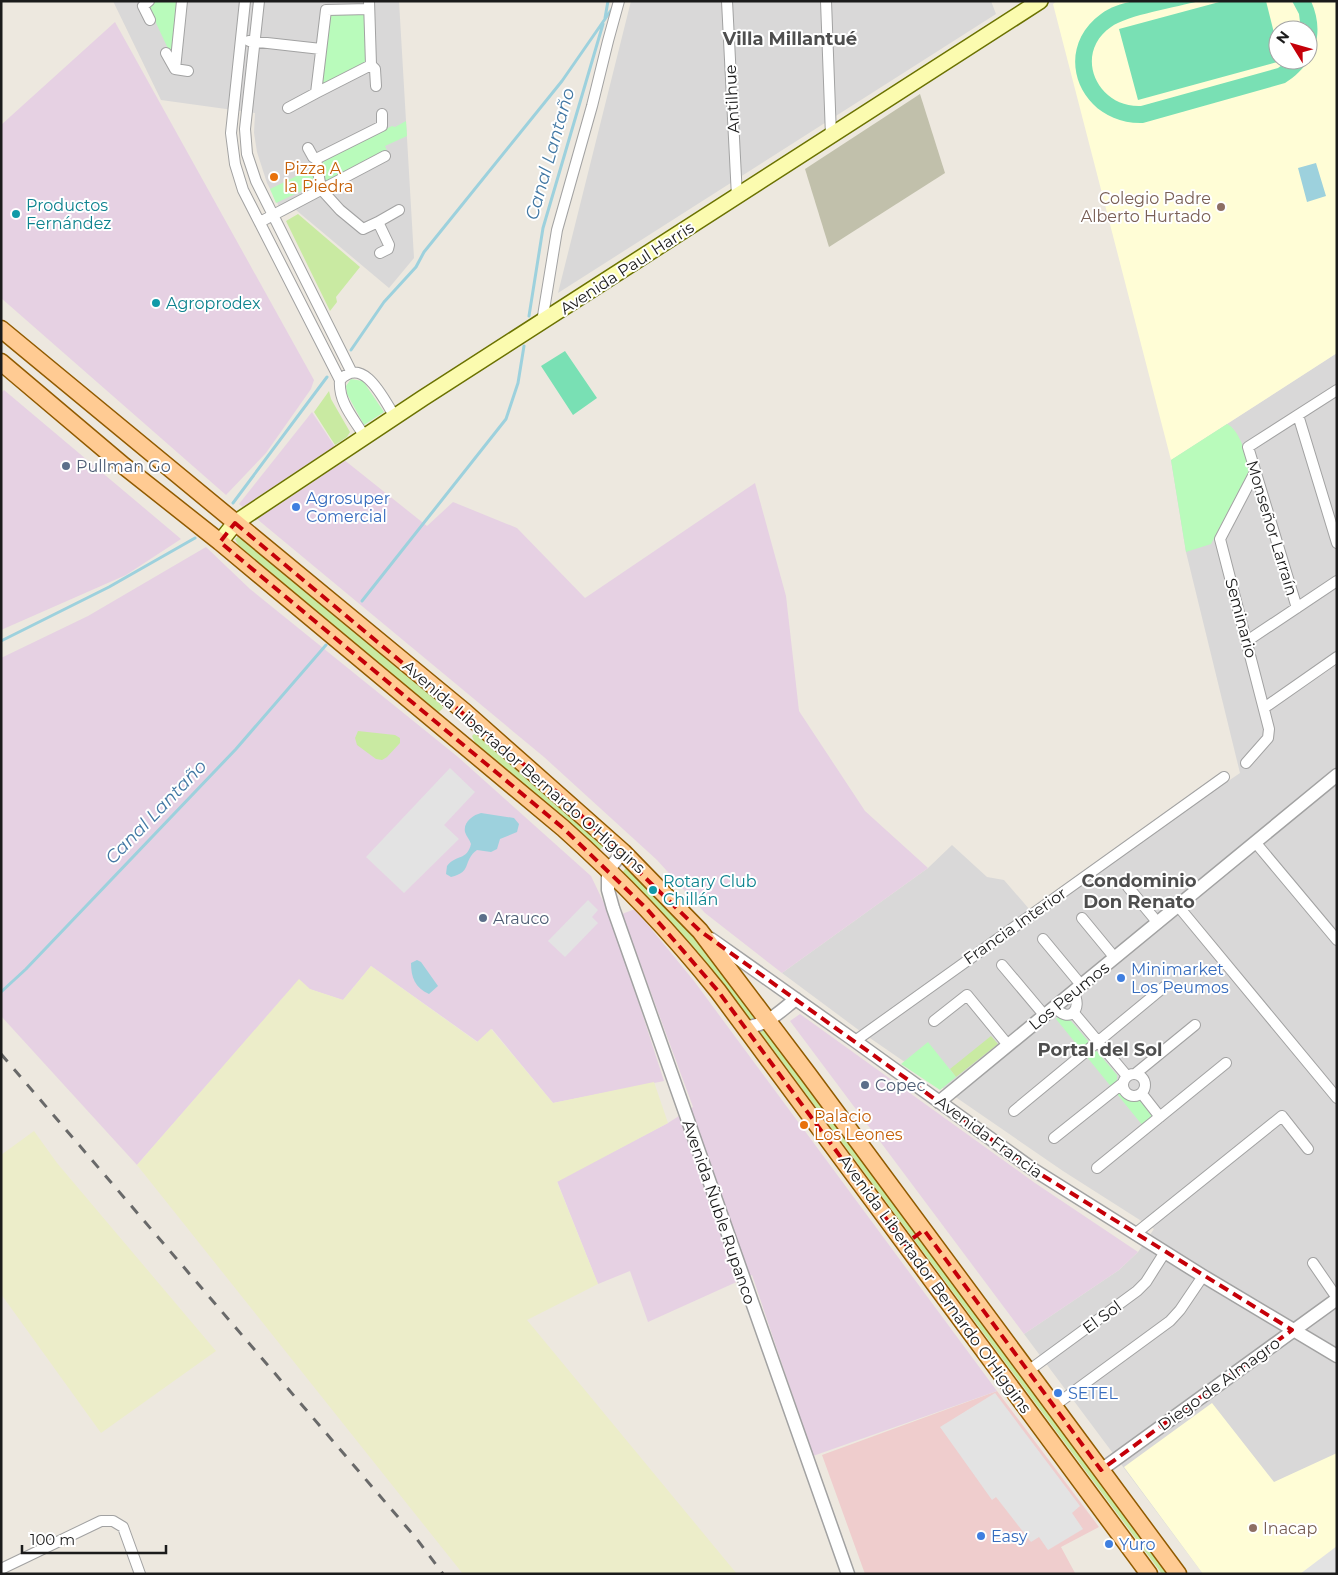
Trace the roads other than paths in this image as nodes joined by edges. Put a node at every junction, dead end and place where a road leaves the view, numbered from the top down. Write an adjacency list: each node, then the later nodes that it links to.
1 (149, 1): 11 (street)
2 (182, 1): 17 (street)
3 (246, 1): 12 (street)
4 (259, 1): 13 (street)
5 (619, 1): 34 (street)
6 (727, 1): 28 (street, Antilhue)
7 (826, 1): 23 (street)
8 (1040, 1): 23 (main road, Avenida Paul Harris)
9 (369, 5): 10 (street); 16 (street)
10 (326, 6): 14 (street)
11 (150, 20)
12 (241, 40): 13 (street); 31 (street)
13 (255, 41): 14 (street); 30 (street)
14 (321, 49): 20 (street)
15 (166, 53): 17 (street)
16 (371, 65): 19 (street); 20 (street)
17 (175, 69): 18 (street)
18 (188, 71)
19 (376, 86)
20 (316, 93): 21 (street)
21 (288, 108)
22 (382, 114): 26 (street)
23 (831, 136): 28 (main road, Avenida Paul Harris)
24 (308, 148): 26 (street)
25 (385, 156): 27 (street)
26 (316, 159): 27 (street)
27 (321, 189): 30 (street); 32 (street)
28 (736, 197): 34 (main road, Avenida Paul Harris)
29 (399, 210): 32 (street)
30 (273, 215): 31 (street); 37 (street)
31 (260, 222): 38 (street)
32 (378, 222): 33 (street)
33 (380, 253)
34 (542, 322): 41 (main road, Avenida Paul Harris)
35 (1, 329): 44 (main road, Avenida Libertador Bernardo O'Higgins)
36 (1, 362): 45 (main road, Avenida Libertador Bernardo O'Higgins)
37 (351, 371): 38 (street); 41 (street)
38 (340, 380): 42 (street)
39 (1337, 390): 40 (street)
40 (1298, 415): 43 (street, Monseñor Larraín); 46 (street)
41 (395, 417): 42 (main road, Avenida Paul Harris)
42 (365, 437): 44 (main road, Avenida Paul Harris)
43 (1255, 472): 48 (street, Monseñor Larraín); 49 (street, Seminario)
44 (236, 523): 45 (main road, Avenida Paul Harris); 52 (main road, Avenida Libertador Bernardo O'Higgins)
45 (220, 542): 53 (main road, Avenida Libertador Bernardo O'Higgins)
46 (1337, 543)
47 (1337, 581): 48 (street)
48 (1297, 608): 49 (street)
49 (1247, 641): 51 (street, Seminario)
50 (1337, 657): 51 (street)
51 (1264, 708): 54 (street, Seminario)
52 (465, 712): 53 (main road); 58 (main road, Avenida Libertador Bernardo O'Higgins)
53 (448, 732): 59 (main road, Avenida Libertador Bernardo O'Higgins)
54 (1246, 763)
55 (1224, 777): 79 (street, Francia Interior)
56 (1336, 778): 57 (street, Los Peumos)
57 (1256, 842): 61 (street, Los Peumos); 66 (street)
58 (623, 852): 59 (street); 64 (main road, Avenida Libertador Bernardo O'Higgins)
59 (608, 870): 78 (main road, Avenida Libertador Bernardo O'Higgins); 106 (street, Avenida Ñuble Rupanco)
60 (1128, 887): 63 (street)
61 (1178, 906): 63 (street, Los Peumos); 85 (street)
62 (1082, 918): 67 (street)
63 (1158, 923): 67 (street, Los Peumos)
64 (700, 931): 71 (street, Avenida Francia); 75 (main road, Avenida Libertador Bernardo O'Higgins)
65 (1043, 939): 70 (street)
66 (1337, 940)
67 (1115, 958): 70 (street, Los Peumos)
68 (1002, 964): 74 (street)
69 (1164, 987): 80 (street)
70 (1077, 989): 72 (street, Los Peumos); 73 (street)
71 (796, 998): 75 (street); 79 (street, Avenida Francia)
72 (1055, 1007): 73 (street); 74 (street, Los Peumos)
73 (1074, 1013): 80 (street)
74 (1045, 1016): 81 (street, Los Peumos)
75 (768, 1020): 78 (street); 92 (main road, Avenida Libertador Bernardo O'Higgins)
76 (934, 1021): 81 (street)
77 (1196, 1025): 83 (street)
78 (744, 1027): 94 (main road, Avenida Libertador Bernardo O'Higgins)
79 (855, 1040): 86 (street, Avenida Francia)
80 (1098, 1042): 83 (street); 87 (street)
81 (1008, 1045): 86 (street, Los Peumos)
82 (1226, 1063): 88 (street)
83 (1129, 1078): 84 (street); 84 (street); 89 (street)
84 (1142, 1094): 88 (street)
85 (1337, 1098)
86 (939, 1102): 93 (street, Avenida Francia)
87 (1014, 1110)
88 (1160, 1116): 91 (street)
89 (1054, 1138)
90 (1308, 1149): 93 (street)
91 (1097, 1168)
92 (925, 1232): 94 (main road); 101 (main road, Avenida Libertador Bernardo O'Higgins)
93 (1135, 1234): 95 (street, Avenida Francia)
94 (905, 1244): 107 (main road, Avenida Libertador Bernardo O'Higgins)
95 (1165, 1252): 97 (street, Avenida Francia); 101 (street, El Sol)
96 (1313, 1263): 98 (street)
97 (1203, 1276): 99 (street, Avenida Francia); 102 (street)
98 (1337, 1298): 99 (street, Diego de Almagro)
99 (1292, 1330): 100 (street, Avenida Francia); 103 (street, Diego de Almagro)
100 (1337, 1356)
101 (1028, 1371): 102 (main road, Avenida Libertador Bernardo O'Higgins)
102 (1054, 1406): 103 (main road, Avenida Libertador Bernardo O'Higgins)
103 (1102, 1470): 108 (main road, Avenida Libertador Bernardo O'Higgins)
104 (1, 1569): 105 (street)
105 (140, 1574)
106 (848, 1574)
107 (1149, 1574)
108 (1178, 1574)

